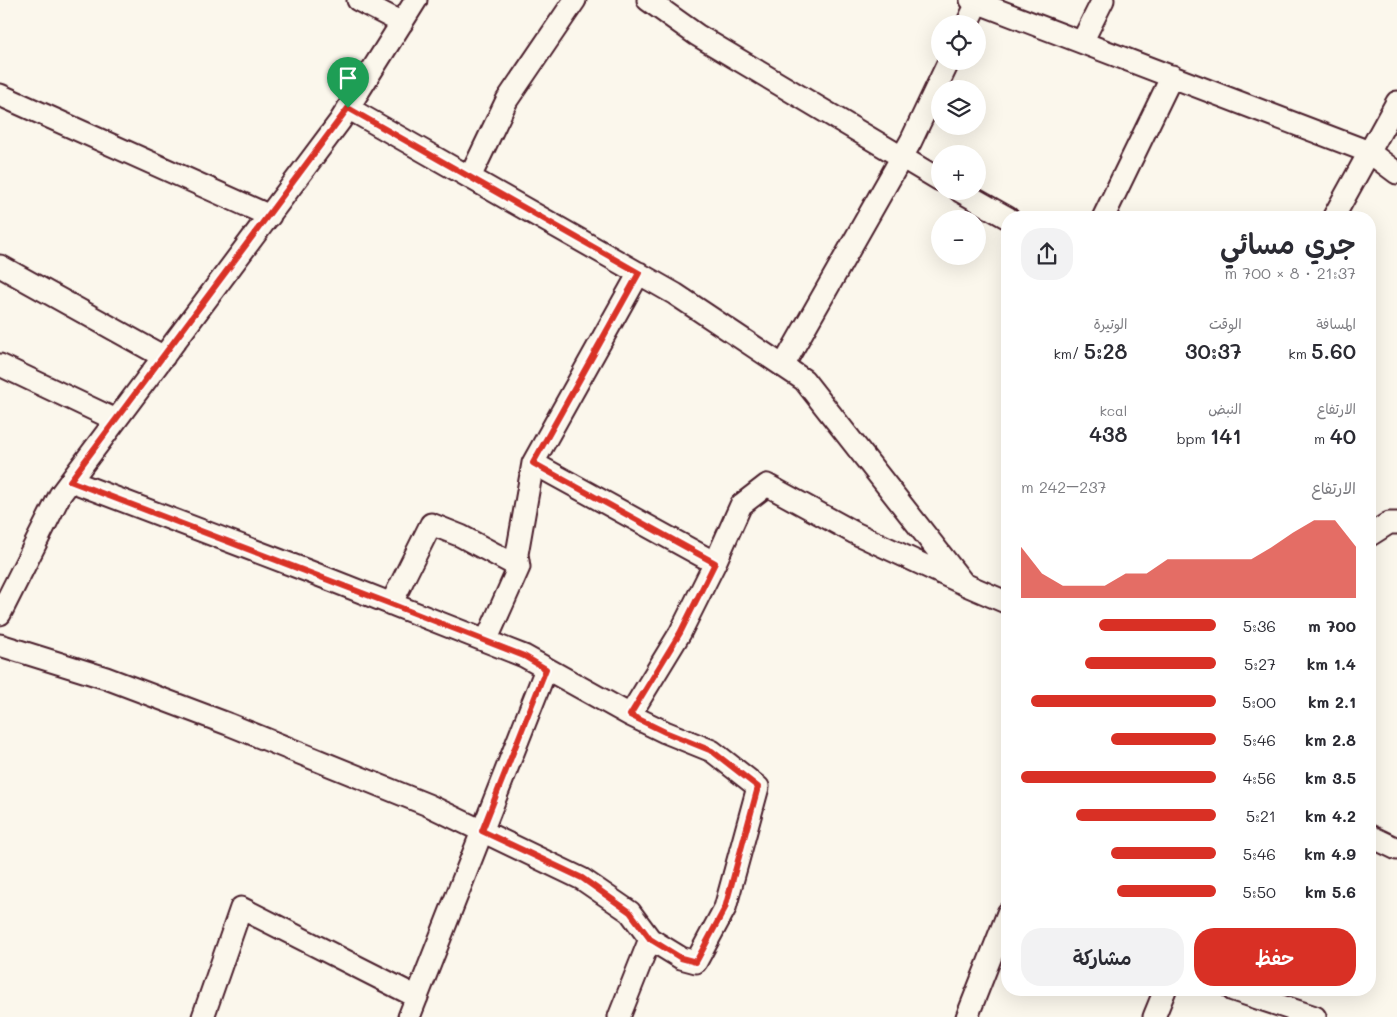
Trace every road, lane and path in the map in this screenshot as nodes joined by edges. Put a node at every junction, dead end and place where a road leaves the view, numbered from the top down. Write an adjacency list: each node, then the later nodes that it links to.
1 (358, 0): 8 (street)
2 (416, 0): 8 (street)
3 (575, 0): 19 (street)
4 (648, 0): 16 (street)
5 (1102, 0): 9 (street)
6 (974, 2): 7 (street); 9 (street)
7 (970, 15)
8 (402, 22): 14 (street)
9 (1082, 42): 11 (street)
10 (945, 70): 16 (street)
11 (1172, 76): 15 (street); 21 (street)
12 (0, 95): 24 (street)
13 (1397, 102): 15 (street)
14 (348, 108): 19 (street); 24 (street)
15 (1369, 152): 17 (street); 22 (street)
16 (901, 158): 18 (street); 29 (street)
17 (1397, 173)
18 (931, 175)
19 (470, 177): 26 (street)
20 (976, 200): 23 (street)
21 (1106, 211)
22 (1337, 211)
23 (1001, 214)
24 (270, 216): 27 (street)
25 (0, 266): 27 (street)
26 (639, 273): 29 (street); 31 (street)
27 (164, 357): 30 (street)
28 (0, 365): 30 (street)
29 (783, 366): 38 (street)
30 (116, 420): 32 (street)
31 (533, 463): 35 (street); 36 (street)
32 (70, 481): 37 (street); 40 (street)
33 (1397, 523): 34 (street)
34 (1376, 531)
35 (715, 563): 38 (street); 45 (street)
36 (518, 567): 40 (street); 42 (street)
37 (8, 580): 41 (street)
38 (964, 584): 39 (street)
39 (1001, 601)
40 (391, 604): 42 (street)
41 (0, 614)
42 (486, 641): 44 (street)
43 (0, 645): 46 (street)
44 (546, 669): 45 (street); 46 (street)
45 (630, 715): 50 (street)
46 (482, 831): 50 (street); 53 (street)
47 (1376, 839): 48 (street)
48 (1397, 849)
49 (1001, 931): 56 (street)
50 (650, 939): 55 (street)
51 (1163, 996): 57 (street)
52 (1250, 996): 58 (street)
53 (413, 1007): 54 (street)
54 (203, 1017)
55 (619, 1017)
56 (967, 1017)
57 (1154, 1017)
58 (1315, 1017)

